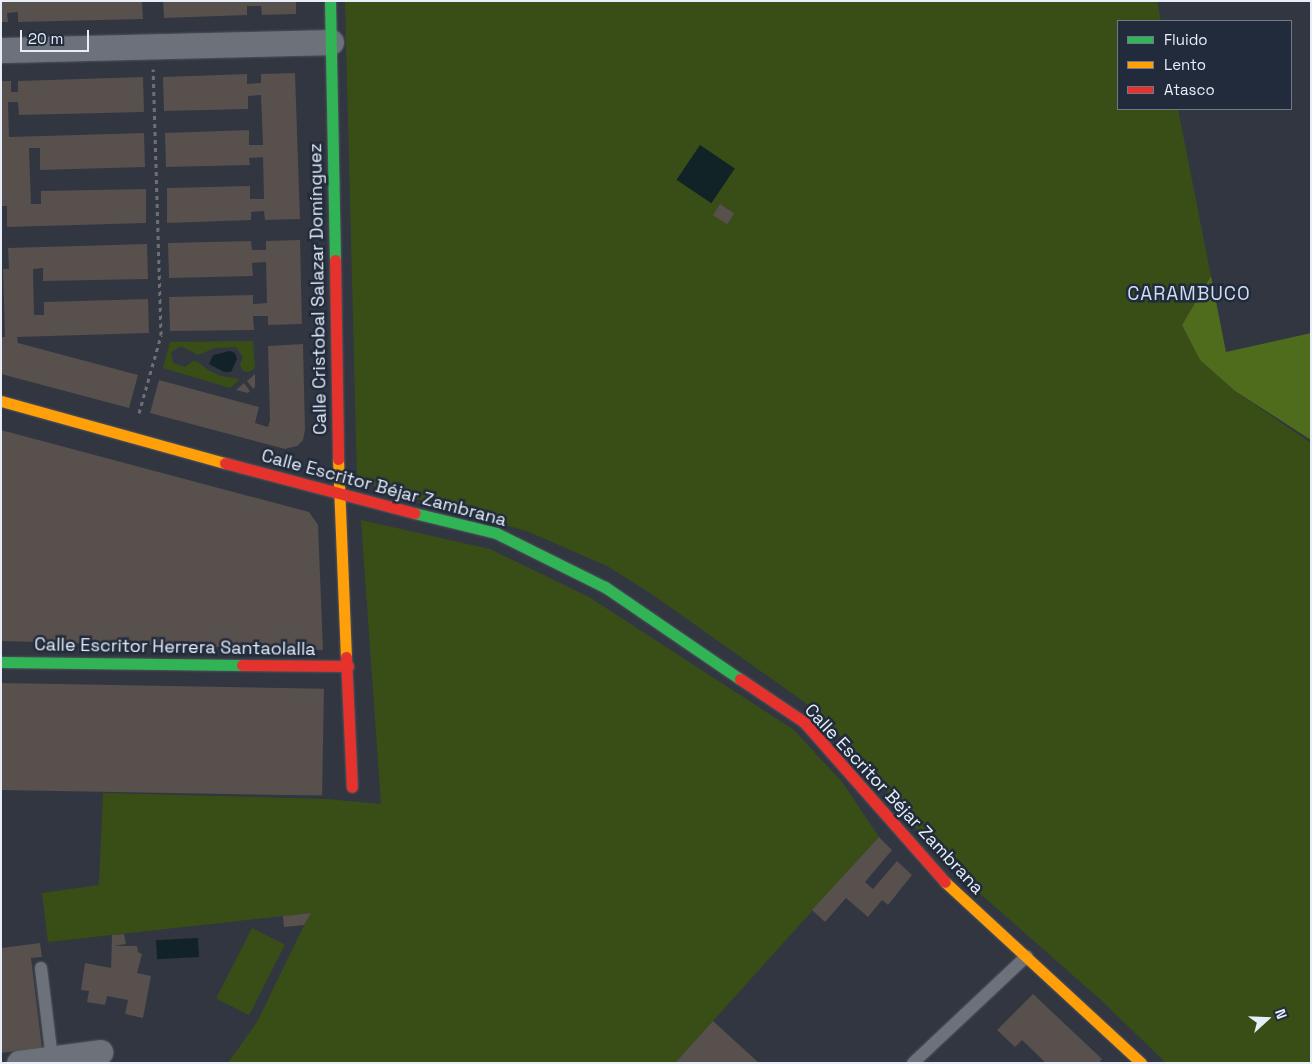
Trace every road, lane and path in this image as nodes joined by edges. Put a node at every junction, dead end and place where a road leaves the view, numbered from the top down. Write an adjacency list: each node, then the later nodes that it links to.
1 (330, 1): 2 (street, Calle Cristobal Salazar Domínguez)
2 (331, 42): 3 (street); 7 (street, Calle Cristobal Salazar Domínguez)
3 (1, 50)
4 (153, 77): 6 (path)
5 (1, 400): 7 (street, Calle Escritor Béjar Zambrana)
6 (140, 411)
7 (339, 494): 9 (street, Calle Cristobal Salazar Domínguez); 11 (street, Calle Escritor Béjar Zambrana)
8 (1, 662): 9 (street, Calle Escritor Herrera Santaolalla)
9 (348, 666): 10 (street, Calle Cristobal Salazar Domínguez)
10 (352, 787)
11 (1027, 956): 16 (lane); 17 (street, Calle Escritor Béjar Zambrana)
12 (41, 968): 14 (lane)
13 (100, 1052): 14 (street)
14 (52, 1059): 15 (street)
15 (19, 1063)
16 (913, 1063)
17 (1141, 1063)

